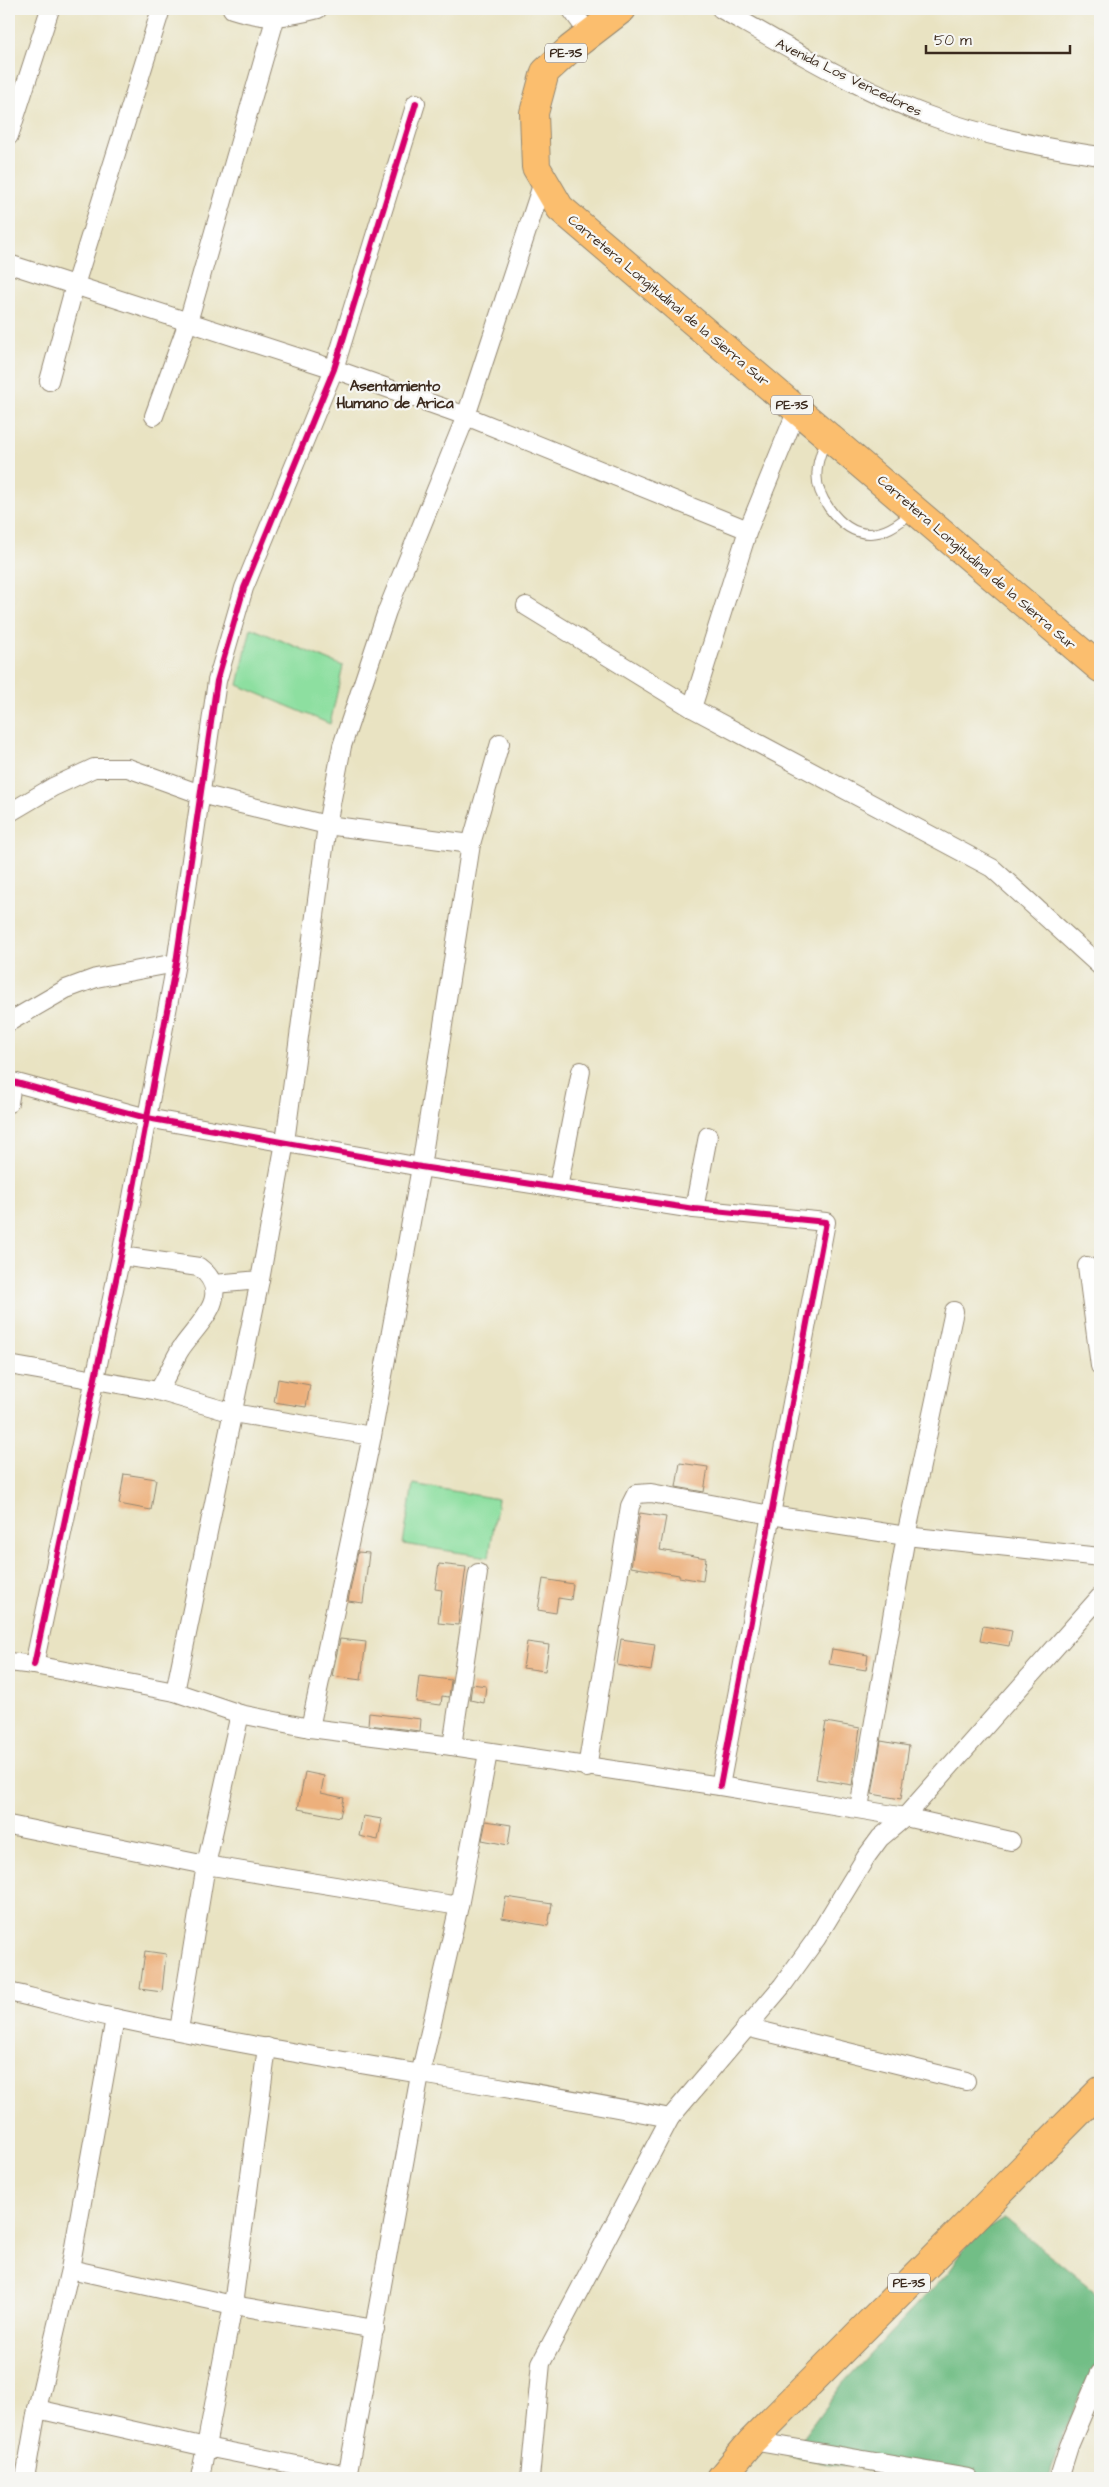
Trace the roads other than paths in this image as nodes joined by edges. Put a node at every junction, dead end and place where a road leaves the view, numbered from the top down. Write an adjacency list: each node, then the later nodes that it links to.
1 (50, 9): 11 (street)
2 (161, 9): 15 (street)
3 (232, 9): 8 (street)
4 (318, 9): 8 (street)
5 (571, 9): 9 (street)
6 (622, 9): 9 (highway, Carretera Longitudinal de la Sierra Sur / PE-3S)
7 (722, 9): 12 (street, Avenida Los Vencedores)
8 (276, 16): 16 (street)
9 (589, 34): 13 (highway, Carretera Longitudinal de la Sierra Sur / PE-3S)
10 (416, 103): 17 (street)
11 (9, 136)
12 (1100, 156)
13 (543, 182): 19 (highway, Carretera Longitudinal de la Sierra Sur / PE-3S); 21 (street)
14 (9, 264): 15 (street)
15 (75, 285): 16 (street); 18 (street)
16 (188, 322): 17 (street); 20 (street)
17 (334, 369): 21 (street); 29 (street)
18 (49, 380)
19 (797, 410): 22 (highway, Carretera Longitudinal de la Sierra Sur / PE-3S); 24 (street)
20 (154, 416)
21 (466, 416): 24 (street); 31 (street)
22 (828, 435): 23 (highway, Carretera Longitudinal de la Sierra Sur / PE-3S); 23 (lane)
23 (916, 509): 26 (highway, Carretera Longitudinal de la Sierra Sur / PE-3S)
24 (748, 530): 27 (street)
25 (526, 606): 27 (street)
26 (1100, 668)
27 (692, 708): 34 (street)
28 (500, 743): 32 (street)
29 (200, 794): 30 (street); 31 (street); 33 (street)
30 (9, 813)
31 (328, 825): 32 (street); 41 (street)
32 (470, 844): 42 (street)
33 (176, 963): 35 (street); 39 (street)
34 (1100, 966)
35 (9, 1022)
36 (581, 1071): 43 (street)
37 (11, 1082): 38 (street); 39 (street)
38 (9, 1103)
39 (147, 1118): 41 (street); 45 (street)
40 (708, 1136): 44 (street)
41 (285, 1142): 42 (street); 47 (street)
42 (421, 1167): 43 (street); 55 (street)
43 (558, 1188): 44 (street)
44 (694, 1209): 56 (street)
45 (121, 1256): 48 (street); 52 (street)
46 (1087, 1266): 51 (street)
47 (260, 1280): 48 (street); 54 (street)
48 (214, 1284): 53 (street)
49 (954, 1311): 57 (street)
50 (9, 1365): 52 (street)
51 (1100, 1366)
52 (95, 1379): 53 (street); 62 (street)
53 (158, 1391): 54 (street)
54 (233, 1412): 55 (street); 63 (street)
55 (372, 1436): 65 (street)
56 (771, 1515): 57 (street); 68 (street); 69 (street)
57 (906, 1536): 58 (street); 70 (street)
58 (1100, 1557)
59 (478, 1573): 66 (street)
60 (1100, 1597): 71 (street)
61 (9, 1662): 62 (street)
62 (34, 1665): 63 (street)
63 (175, 1692): 64 (street)
64 (240, 1714): 65 (street); 74 (street)
65 (310, 1728): 66 (street)
66 (452, 1746): 67 (street)
67 (488, 1753): 68 (street); 75 (street)
68 (587, 1768): 69 (street)
69 (720, 1786): 70 (street)
70 (859, 1808): 71 (street)
71 (905, 1817): 73 (street); 78 (street)
72 (9, 1825): 74 (street)
73 (1011, 1841)
74 (206, 1865): 75 (street); 79 (street)
75 (459, 1906): 81 (street)
76 (9, 1992): 77 (street)
77 (115, 2018): 79 (street); 85 (street)
78 (746, 2027): 82 (street); 84 (street)
79 (179, 2030): 80 (street)
80 (267, 2047): 81 (street); 86 (street)
81 (420, 2075): 84 (street); 87 (street)
82 (966, 2081)
83 (1100, 2091): 90 (highway, PE-3S)
84 (670, 2118): 95 (street)
85 (70, 2269): 86 (street); 89 (street)
86 (233, 2305): 87 (street); 91 (street)
87 (375, 2329): 92 (street)
88 (1100, 2373): 98 (street)
89 (38, 2409): 91 (street); 93 (street)
90 (752, 2441): 96 (highway, PE-3S); 97 (street)
91 (206, 2447): 92 (street); 94 (street)
92 (347, 2476)
93 (25, 2478)
94 (200, 2478)
95 (530, 2478)
96 (721, 2478)
97 (969, 2478)
98 (1059, 2478)

